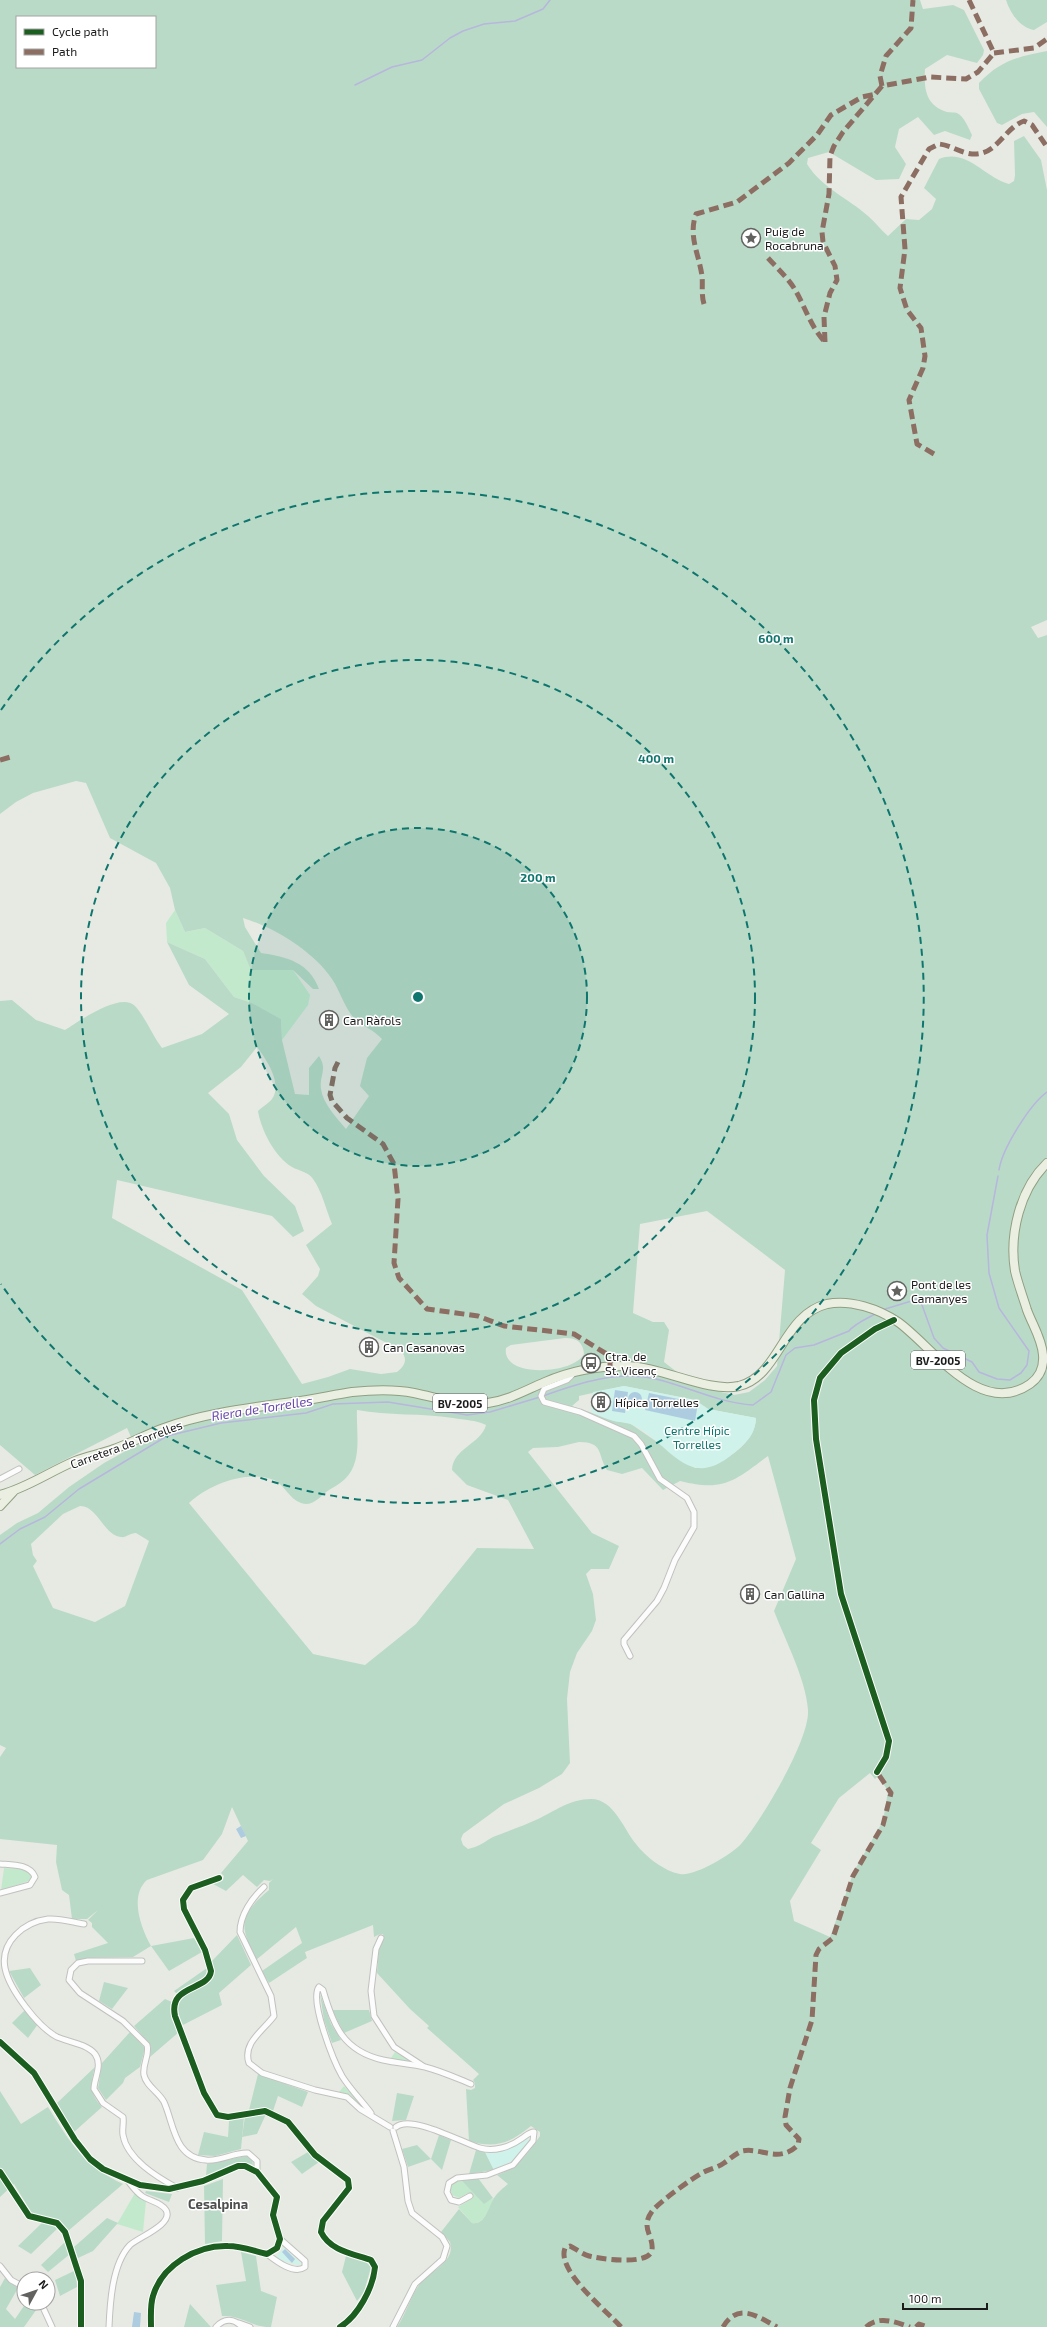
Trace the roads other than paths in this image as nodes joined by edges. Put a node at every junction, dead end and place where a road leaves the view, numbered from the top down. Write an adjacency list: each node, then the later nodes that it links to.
1 (1047, 1163): 2 (main road, Carretera de Torrelles / BV-2005)
2 (894, 1320): 3 (main road, Carretera de Torrelles / BV-2005); 10 (street)
3 (574, 1372): 6 (main road, Carretera de Torrelles / BV-2005); 9 (street)
4 (19, 1469): 5 (street)
5 (0, 1479)
6 (14, 1491): 7 (main road, Carretera de Torrelles / BV-2005); 8 (main road, Carretera de Torrelles / BV-2005)
7 (0, 1495)
8 (0, 1506)
9 (630, 1656)
10 (877, 1772)
11 (0, 1864): 14 (street)
12 (219, 1878): 40 (street)
13 (264, 1887): 21 (street)
14 (0, 1894)
15 (84, 1924): 26 (street)
16 (380, 1938): 19 (street)
17 (142, 1961): 24 (street)
18 (0, 2042): 25 (street)
19 (425, 2067): 20 (street); 21 (street)
20 (472, 2084)
21 (371, 2114): 22 (street)
22 (393, 2128): 27 (street); 41 (street)
23 (0, 2172): 35 (street)
24 (256, 2172): 26 (street); 28 (street)
25 (127, 2180): 26 (street); 36 (street)
26 (177, 2188)
27 (470, 2196)
28 (280, 2239): 29 (street); 29 (street)
29 (267, 2254): 37 (street)
30 (0, 2266): 31 (street)
31 (16, 2282)
32 (45, 2311): 34 (street)
33 (240, 2325): 38 (street); 39 (street)
34 (52, 2327)
35 (81, 2327)
36 (109, 2327)
37 (151, 2327)
38 (216, 2327)
39 (250, 2327)
40 (340, 2327)
41 (393, 2327)

